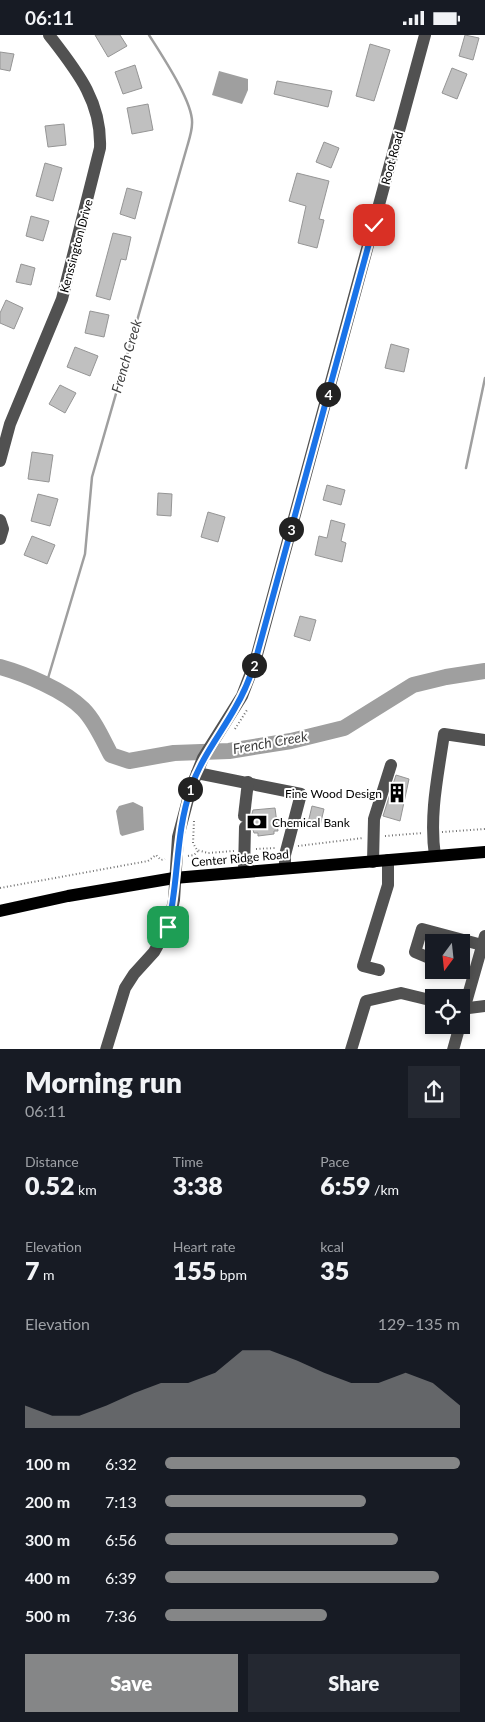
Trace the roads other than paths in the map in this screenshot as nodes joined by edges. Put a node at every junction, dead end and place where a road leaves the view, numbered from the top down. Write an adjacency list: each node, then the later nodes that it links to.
1 (49, 35): 3 (street, Kenssington Drive)
2 (425, 35): 8 (street, Root Road)
3 (0, 461)
4 (0, 520): 5 (street)
5 (0, 539)
6 (485, 740): 11 (street)
7 (392, 765): 13 (street)
8 (197, 773): 9 (street); 16 (street, Root Road)
9 (248, 783): 14 (street); 15 (street)
10 (485, 851): 11 (main road, Center Ridge Road)
11 (435, 856): 12 (main road, Center Ridge Road)
12 (388, 860): 13 (main road, Center Ridge Road); 22 (street)
13 (373, 862): 14 (main road, Center Ridge Road)
14 (284, 867): 15 (main road, Center Ridge Road)
15 (244, 871): 16 (main road, Center Ridge Road)
16 (174, 878): 17 (main road, Center Ridge Road); 28 (street, Root Road)
17 (0, 911)
18 (437, 934): 21 (street)
19 (484, 940): 20 (street); 23 (street)
20 (470, 942)
21 (425, 956)
22 (379, 969)
23 (469, 989)
24 (425, 999): 29 (street)
25 (485, 1006): 26 (street)
26 (470, 1011)
27 (457, 1034): 30 (street)
28 (106, 1049)
29 (351, 1049)
30 (453, 1049)

